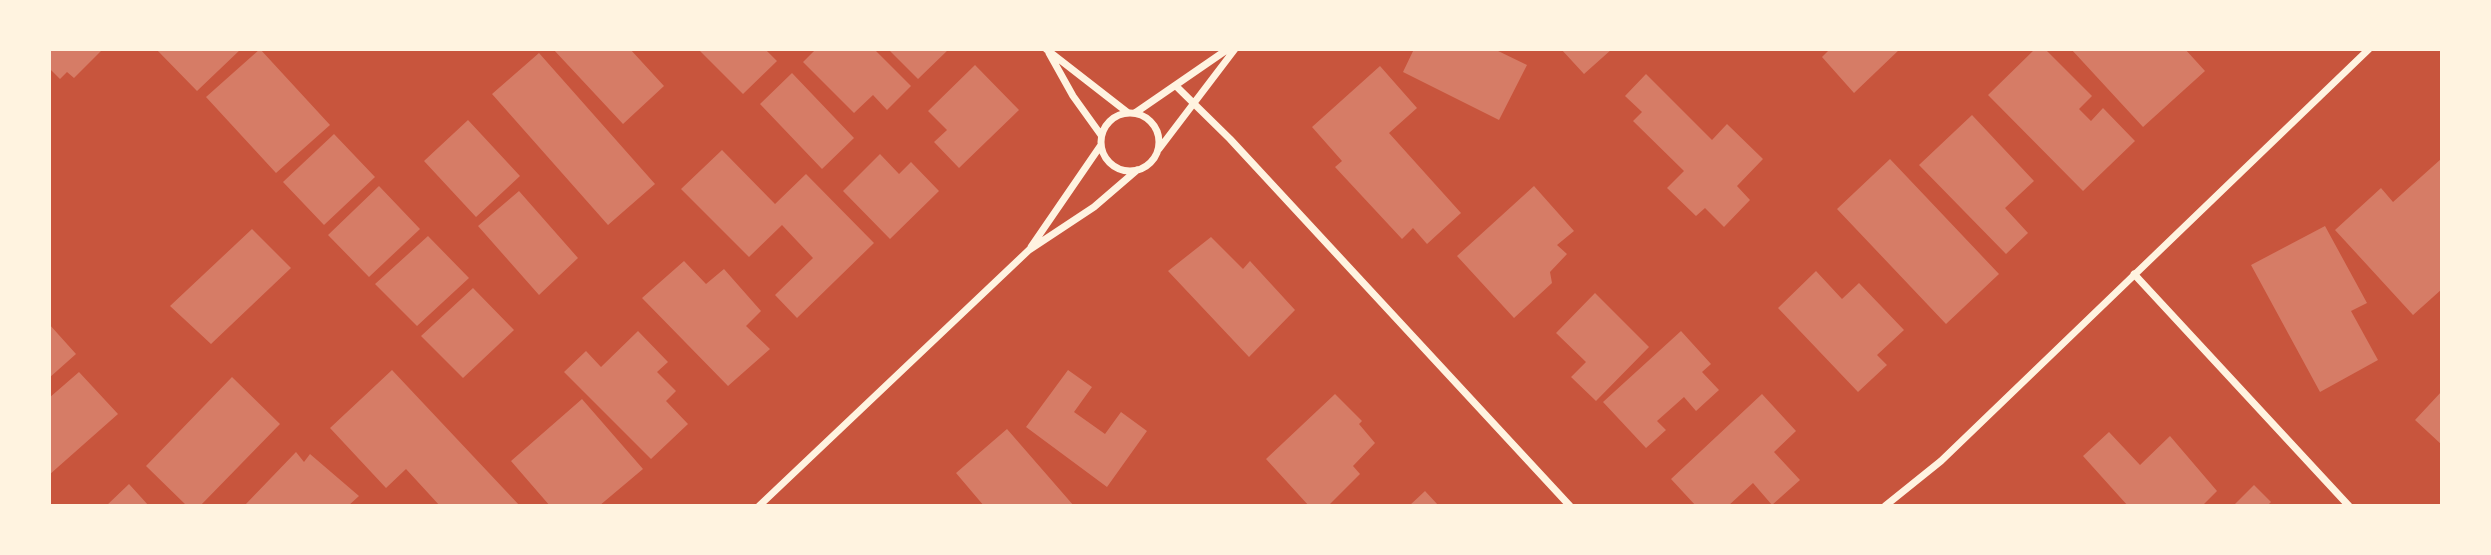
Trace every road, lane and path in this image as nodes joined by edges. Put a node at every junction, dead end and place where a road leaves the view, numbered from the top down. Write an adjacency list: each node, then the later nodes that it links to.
1 (1046, 49): 7 (street); 9 (street)
2 (1228, 49): 5 (street)
3 (1235, 49): 6 (street)
4 (2369, 49): 14 (street)
5 (1176, 86): 6 (street); 8 (street)
6 (1194, 104): 11 (street); 16 (street)
7 (1126, 112): 8 (street); 9 (street)
8 (1135, 113): 11 (street)
9 (1101, 135): 10 (street)
10 (1101, 145): 12 (street); 13 (street)
11 (1159, 149): 12 (street)
12 (1137, 170): 13 (street)
13 (1028, 250): 15 (street)
14 (2134, 274): 17 (street); 18 (street)
15 (759, 506)
16 (1570, 506)
17 (1885, 506)
18 (2349, 506)

